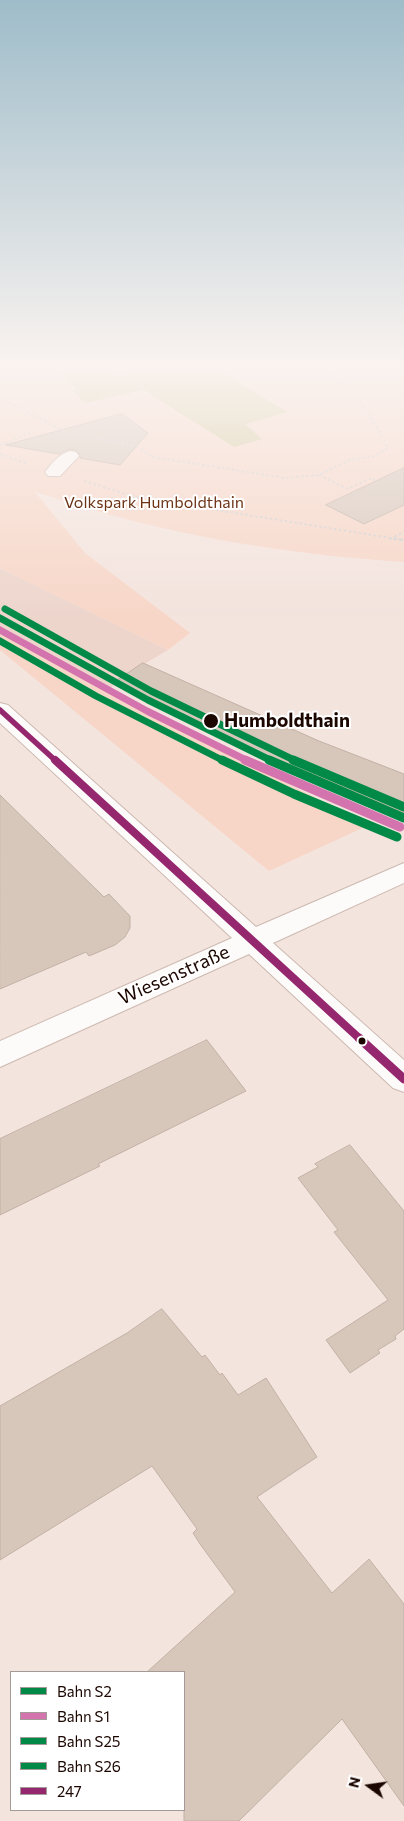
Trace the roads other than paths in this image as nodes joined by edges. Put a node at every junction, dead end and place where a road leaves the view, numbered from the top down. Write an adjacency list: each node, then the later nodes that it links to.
1 (70, 456): 2 (street)
2 (54, 472)
3 (0, 710): 5 (street)
4 (404, 872): 5 (street, Wiesenstraße)
5 (252, 941): 6 (street, Wiesenstraße); 7 (street)
6 (0, 1055)
7 (404, 1079)

